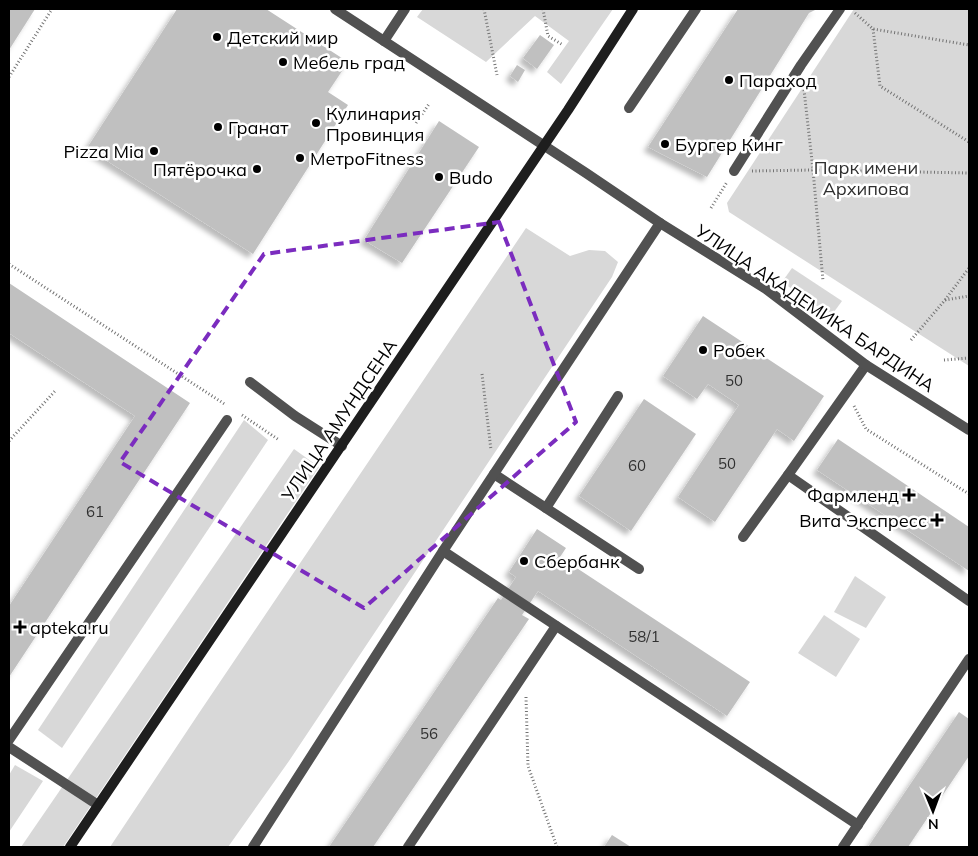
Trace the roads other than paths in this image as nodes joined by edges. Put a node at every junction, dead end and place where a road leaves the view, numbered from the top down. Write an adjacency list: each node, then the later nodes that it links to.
1 (335, 9): 6 (street, УЛИЦА АКАДЕМИКА БАРДИНА)
2 (405, 9): 6 (street)
3 (633, 9): 8 (main road, УЛИЦА АМУНДСЕНА)
4 (696, 9): 7 (street)
5 (840, 9): 9 (street)
6 (384, 41): 8 (street, УЛИЦА АКАДЕМИКА БАРДИНА)
7 (630, 108)
8 (544, 146): 10 (street, УЛИЦА АКАДЕМИКА БАРДИНА); 16 (main road, УЛИЦА АМУНДСЕНА)
9 (734, 171)
10 (660, 223): 11 (street, УЛИЦА АКАДЕМИКА БАРДИНА); 17 (street)
11 (866, 364): 15 (street, УЛИЦА АКАДЕМИКА БАРДИНА); 18 (street)
12 (250, 382): 16 (street)
13 (618, 396): 19 (street)
14 (227, 420): 26 (street)
15 (969, 430)
16 (342, 446): 28 (main road, УЛИЦА АМУНДСЕНА)
17 (494, 474): 19 (street); 21 (street)
18 (788, 475): 20 (street); 23 (street)
19 (546, 508): 22 (street)
20 (743, 537)
21 (443, 551): 24 (street); 31 (street)
22 (639, 569)
23 (969, 601)
24 (556, 626): 29 (street); 32 (street)
25 (969, 659): 29 (street)
26 (9, 740)
27 (9, 747): 28 (street)
28 (98, 806): 30 (main road, УЛИЦА АМУНДСЕНА)
29 (858, 825): 33 (street)
30 (70, 847)
31 (252, 847)
32 (408, 847)
33 (843, 847)

